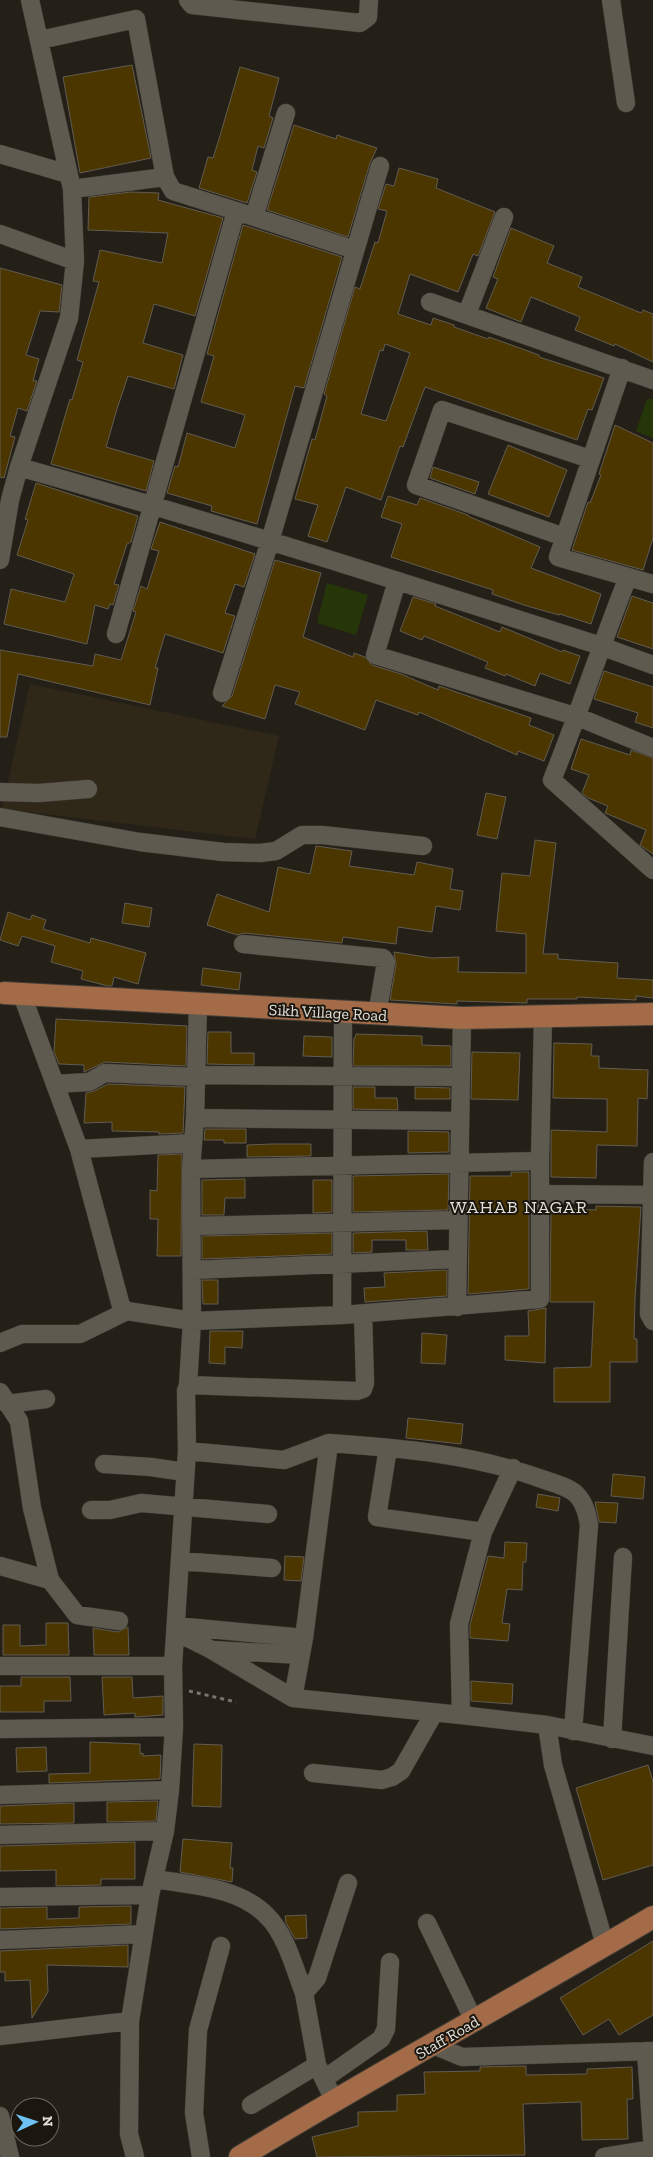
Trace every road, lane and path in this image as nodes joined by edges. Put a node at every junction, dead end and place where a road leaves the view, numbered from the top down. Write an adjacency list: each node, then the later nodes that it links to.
1 (30, 0): 5 (street)
2 (188, 0): 3 (street)
3 (369, 0)
4 (610, 0): 6 (street)
5 (40, 40): 10 (street); 11 (street)
6 (626, 103)
7 (286, 113): 13 (street)
8 (0, 154): 11 (street)
9 (380, 166): 16 (street)
10 (165, 177): 11 (street); 12 (street)
11 (70, 181): 17 (street)
12 (236, 211): 13 (street); 25 (street)
13 (254, 217): 16 (street)
14 (504, 218): 19 (street)
15 (0, 234): 17 (street)
16 (355, 250): 27 (street)
17 (75, 261): 23 (street)
18 (430, 302): 19 (street)
19 (467, 314): 20 (street)
20 (622, 368): 21 (street); 22 (street)
21 (653, 380)
22 (590, 460): 26 (street); 26 (street)
23 (19, 467): 24 (street); 25 (street)
24 (5, 498): 28 (street)
25 (154, 505): 27 (street); 32 (street)
26 (564, 537): 29 (street)
27 (270, 540): 30 (street); 35 (street)
28 (0, 560)
29 (628, 577): 31 (street); 33 (street)
30 (397, 581): 33 (street); 36 (street)
31 (653, 584)
32 (116, 634)
33 (601, 646): 34 (street); 36 (street)
34 (653, 665)
35 (222, 694)
36 (578, 717): 37 (street); 42 (street)
37 (653, 748)
38 (88, 789): 39 (street)
39 (0, 792)
40 (0, 817): 41 (street)
41 (424, 846)
42 (653, 870)
43 (243, 944): 48 (street)
44 (6, 993): 45 (main road, Sikh Village Road); 54 (street)
45 (198, 1004): 46 (main road, Sikh Village Road); 51 (street)
46 (343, 1013): 48 (main road, Sikh Village Road); 52 (street)
47 (653, 1014): 49 (main road, Sikh Village Road)
48 (377, 1015): 50 (main road, Sikh Village Road)
49 (543, 1016): 50 (main road, Sikh Village Road); 60 (street)
50 (462, 1018): 53 (street)
51 (196, 1076): 52 (street); 54 (street); 55 (street)
52 (342, 1076): 53 (street); 56 (street)
53 (461, 1077): 57 (street)
54 (55, 1084): 59 (street)
55 (195, 1118): 56 (street); 58 (street)
56 (343, 1120): 57 (street); 63 (street)
57 (460, 1121): 62 (street)
58 (193, 1143): 59 (street); 64 (street)
59 (79, 1149): 74 (street)
60 (540, 1161): 62 (street); 65 (street)
61 (653, 1162): 66 (street)
62 (459, 1163): 63 (street); 67 (street)
63 (342, 1166): 64 (street); 68 (street)
64 (191, 1169): 69 (street)
65 (540, 1194): 66 (street); 73 (street)
66 (652, 1195): 78 (street)
67 (458, 1220): 68 (street); 70 (street)
68 (342, 1223): 69 (street); 71 (street)
69 (192, 1226): 72 (street)
70 (457, 1259): 71 (street); 73 (street)
71 (342, 1264): 72 (street); 76 (street)
72 (192, 1270): 77 (street)
73 (457, 1307): 75 (street)
74 (127, 1310): 77 (street); 79 (street)
75 (363, 1314): 76 (street); 80 (street)
76 (342, 1315): 77 (street)
77 (192, 1321): 80 (street)
78 (653, 1321)
79 (0, 1343)
80 (188, 1385): 85 (street)
81 (4, 1398): 82 (street); 97 (street)
82 (46, 1399)
83 (329, 1444): 84 (street); 85 (street); 100 (street)
84 (388, 1448): 87 (street); 92 (street)
85 (186, 1451): 88 (street)
86 (104, 1464): 88 (street)
87 (513, 1468): 92 (street); 113 (street)
88 (185, 1472): 89 (street)
89 (183, 1507): 90 (street); 91 (street); 94 (street)
90 (91, 1510)
91 (268, 1514)
92 (483, 1532): 109 (street)
93 (623, 1557): 114 (street)
94 (180, 1561): 96 (street); 99 (street)
95 (0, 1566): 97 (street)
96 (272, 1568)
97 (50, 1580): 98 (street)
98 (119, 1621)
99 (176, 1629): 100 (street); 101 (street); 104 (street)
100 (304, 1638): 102 (street)
101 (210, 1649): 102 (street); 106 (street)
102 (301, 1655): 106 (street)
103 (0, 1666): 104 (street)
104 (173, 1666): 105 (street)
105 (174, 1688): 107 (path); 111 (street)
106 (293, 1698): 108 (street)
107 (236, 1702)
108 (434, 1713): 109 (street); 116 (street)
109 (461, 1715): 110 (street)
110 (547, 1725): 113 (street); 128 (street)
111 (174, 1727): 112 (street); 117 (street)
112 (0, 1729)
113 (573, 1731): 114 (street)
114 (612, 1739): 115 (street)
115 (653, 1746)
116 (313, 1772)
117 (170, 1790): 118 (street); 119 (street)
118 (0, 1796)
119 (165, 1831): 120 (street); 122 (street)
120 (0, 1835)
121 (348, 1883): 131 (street)
122 (152, 1887): 123 (street); 126 (street); 131 (street)
123 (0, 1898)
124 (653, 1917): 128 (main road, Staff Road)
125 (427, 1922): 133 (street)
126 (144, 1934): 127 (street); 132 (street)
127 (0, 1940)
128 (606, 1945): 133 (main road, Staff Road)
129 (221, 1946): 144 (street)
130 (390, 1962): 137 (street)
131 (304, 1993): 137 (street)
132 (130, 2021): 134 (street); 143 (street)
133 (474, 2021): 135 (main road, Staff Road)
134 (0, 2036)
135 (433, 2045): 136 (street); 138 (main road, Staff Road)
136 (649, 2051): 141 (street)
137 (321, 2072): 138 (street); 139 (street)
138 (334, 2100): 145 (main road, Staff Road)
139 (251, 2105)
140 (0, 2116): 142 (street)
141 (649, 2152): 146 (street)
142 (10, 2157)
143 (136, 2157)
144 (201, 2157)
145 (240, 2157)
146 (604, 2157)

